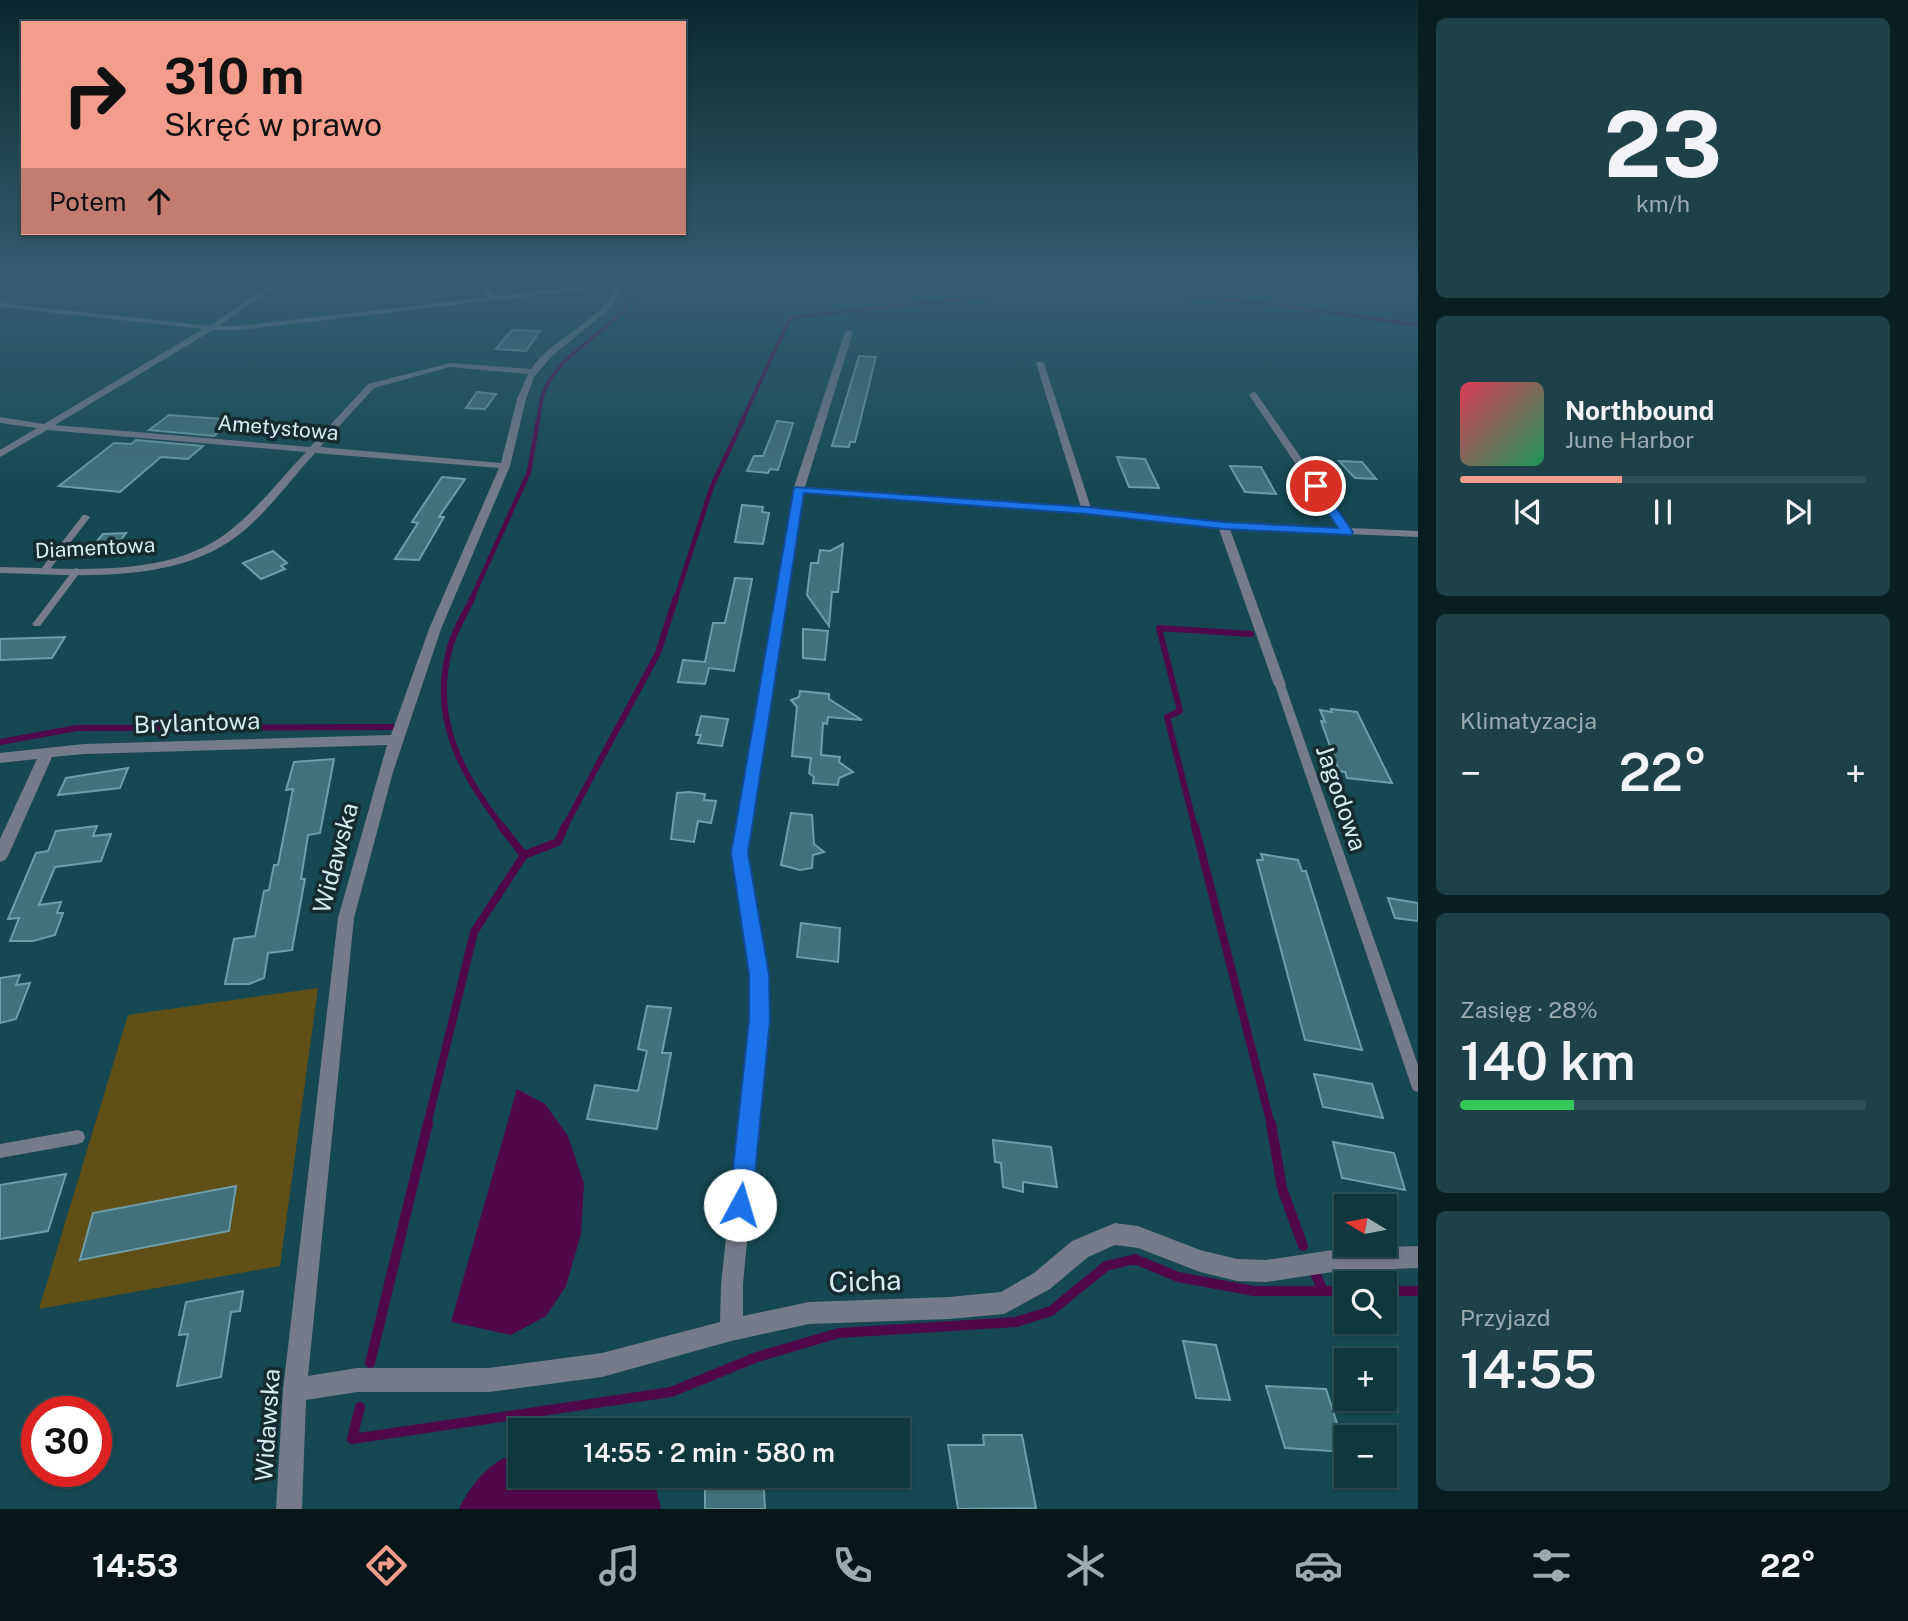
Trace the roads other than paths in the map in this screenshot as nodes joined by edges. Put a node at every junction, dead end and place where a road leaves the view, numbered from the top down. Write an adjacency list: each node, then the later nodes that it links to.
1 (167, 354): 8 (street)
2 (552, 354): 5 (street, Widawska)
3 (842, 354): 12 (street)
4 (1040, 363): 13 (street)
5 (532, 372): 9 (street, Diamentowa); 11 (street, Widawska)
6 (1253, 395): 16 (street)
7 (0, 420): 8 (street, Ametystowa)
8 (47, 427): 9 (street, Ametystowa); 10 (street)
9 (315, 449): 11 (street, Ametystowa); 19 (street, Diamentowa)
10 (0, 454)
11 (505, 466): 23 (street, Widawska)
12 (799, 490): 13 (street); 31 (street)
13 (1087, 510): 15 (street)
14 (86, 517): 20 (lane)
15 (1223, 526): 16 (street); 22 (street, Jagodowa)
16 (1347, 532): 17 (street)
17 (1418, 534)
18 (0, 570): 20 (street, Diamentowa)
19 (76, 570): 20 (street, Diamentowa); 21 (lane)
20 (44, 571)
21 (37, 624)
22 (1280, 685): 27 (lane, Jagodowa)
23 (397, 740): 24 (street, Brylantowa); 32 (street, Widawska)
24 (47, 753): 25 (street, Brylantowa); 26 (street)
25 (0, 758)
26 (0, 856)
27 (1418, 1085)
28 (78, 1137): 29 (lane)
29 (0, 1151)
30 (1418, 1257): 31 (street, Cicha)
31 (731, 1330): 32 (street, Cicha)
32 (295, 1390): 33 (street, Widawska)
33 (289, 1509)

